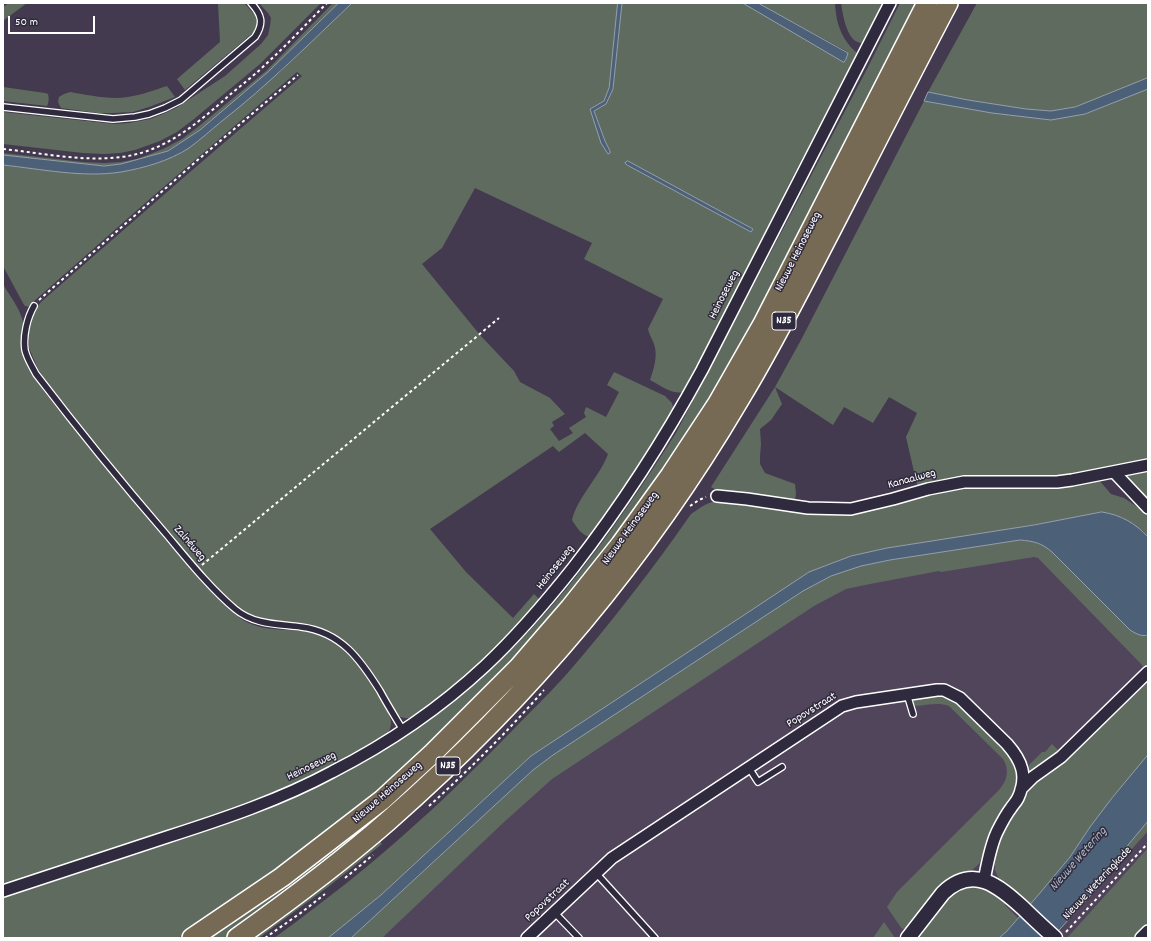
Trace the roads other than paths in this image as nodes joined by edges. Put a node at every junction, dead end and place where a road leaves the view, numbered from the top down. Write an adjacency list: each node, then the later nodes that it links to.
1 (251, 3): 5 (lane)
2 (890, 3): 14 (street, Heinoseweg)
3 (927, 3): 24 (highway, Nieuwe Heinoseweg / N35)
4 (948, 3): 25 (highway, Nieuwe Heinoseweg / N35)
5 (3, 108)
6 (34, 306): 14 (lane, Zalnéweg)
7 (1148, 465): 8 (street, Kanaalweg)
8 (1114, 472): 9 (street, Kanaalweg); 10 (street)
9 (717, 496)
10 (1148, 508)
11 (1148, 672): 17 (street)
12 (907, 694): 13 (lane); 16 (street, Popovstraat); 17 (street, Popovstraat)
13 (912, 714)
14 (403, 730): 20 (street, Heinoseweg)
15 (782, 767): 16 (lane)
16 (749, 768): 18 (street, Popovstraat)
17 (1021, 789): 19 (street, Popovstraat)
18 (596, 873): 21 (street, Popovstraat); 28 (lane)
19 (984, 881): 23 (street); 29 (street)
20 (3, 891)
21 (554, 912): 26 (street, Popovstraat); 27 (lane)
22 (1148, 931): 30 (street)
23 (1060, 936)
24 (192, 938)
25 (237, 938)
26 (526, 938)
27 (579, 938)
28 (655, 938)
29 (908, 938)
30 (1141, 938)

